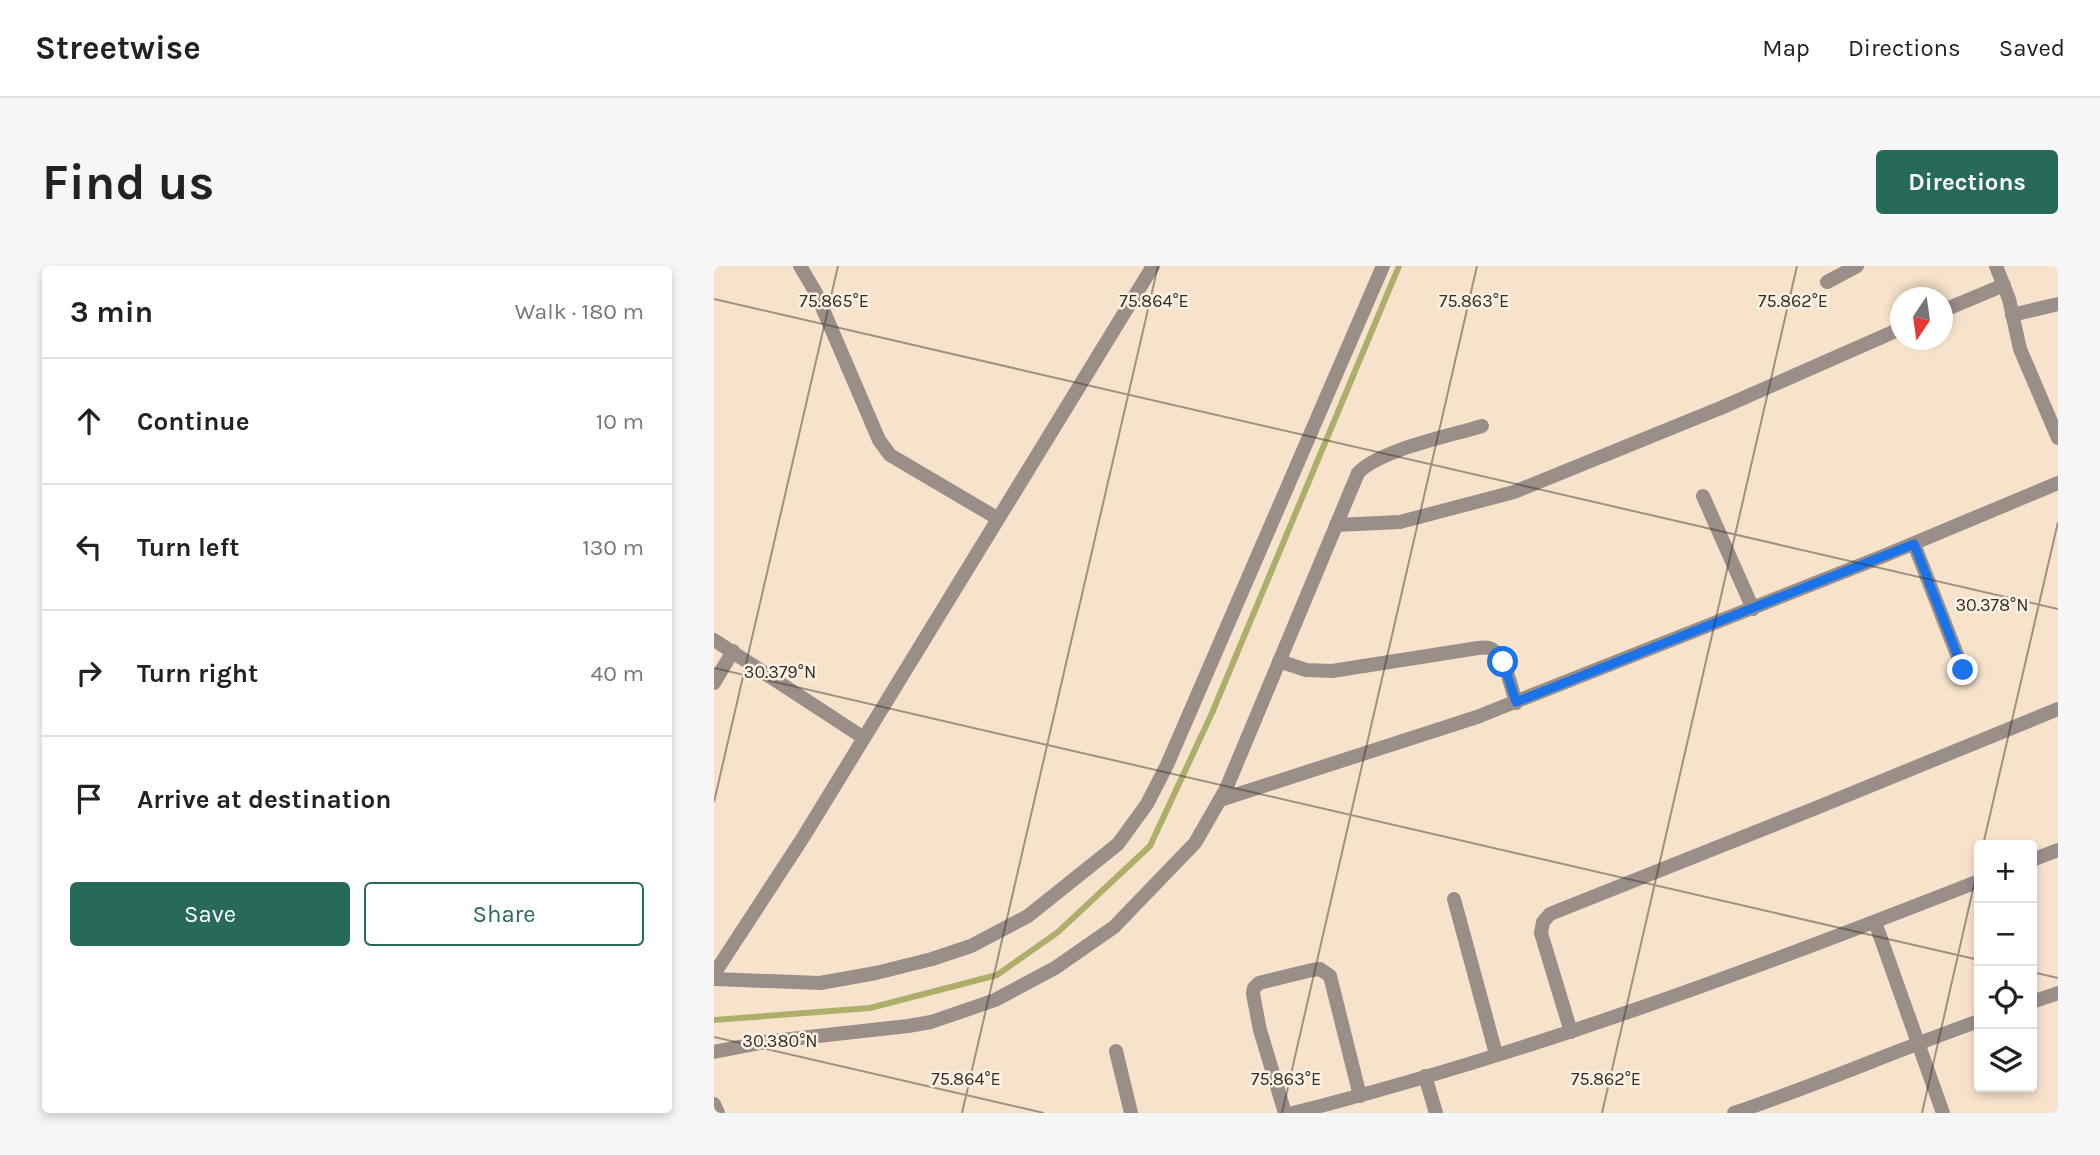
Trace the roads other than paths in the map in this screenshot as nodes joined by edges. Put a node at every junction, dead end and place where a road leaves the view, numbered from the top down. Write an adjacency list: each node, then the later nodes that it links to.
1 (800, 266): 16 (street)
2 (1153, 266): 16 (street)
3 (1383, 266): 34 (street)
4 (1857, 266): 6 (street)
5 (1996, 266): 7 (street)
6 (1827, 282)
7 (2004, 285): 9 (street); 10 (street)
8 (2058, 304): 10 (street)
9 (1953, 306)
10 (2012, 315): 13 (street)
11 (1890, 333): 17 (street)
12 (1482, 426): 17 (street)
13 (2058, 438)
14 (2058, 483): 18 (street)
15 (1703, 496): 19 (street)
16 (997, 518): 27 (street)
17 (1336, 526): 22 (street)
18 (1914, 544): 19 (street); 23 (street)
19 (1753, 609): 25 (street)
20 (714, 640): 21 (street)
21 (733, 651): 24 (street); 27 (street)
22 (1279, 662): 25 (street); 28 (street)
23 (1963, 670)
24 (714, 683)
25 (1516, 702): 28 (street)
26 (2058, 709): 38 (street)
27 (864, 738): 34 (street)
28 (1220, 800): 41 (street)
29 (2058, 850): 30 (street)
30 (2037, 858)
31 (1974, 883): 33 (street)
32 (1454, 899): 42 (street)
33 (1875, 922): 38 (street); 39 (street)
34 (714, 977)
35 (2058, 993): 36 (street)
36 (2037, 1000)
37 (1974, 1023): 39 (street)
38 (1571, 1032): 42 (street)
39 (1918, 1042): 51 (street); 52 (street)
40 (1116, 1051): 47 (street)
41 (714, 1052)
42 (1496, 1054): 43 (street)
43 (1425, 1076): 44 (street); 50 (street)
44 (1360, 1096): 48 (street); 49 (street)
45 (714, 1104): 46 (street)
46 (718, 1113)
47 (1131, 1113)
48 (1285, 1113)
49 (1293, 1113)
50 (1436, 1113)
51 (1734, 1113)
52 (1943, 1113)

